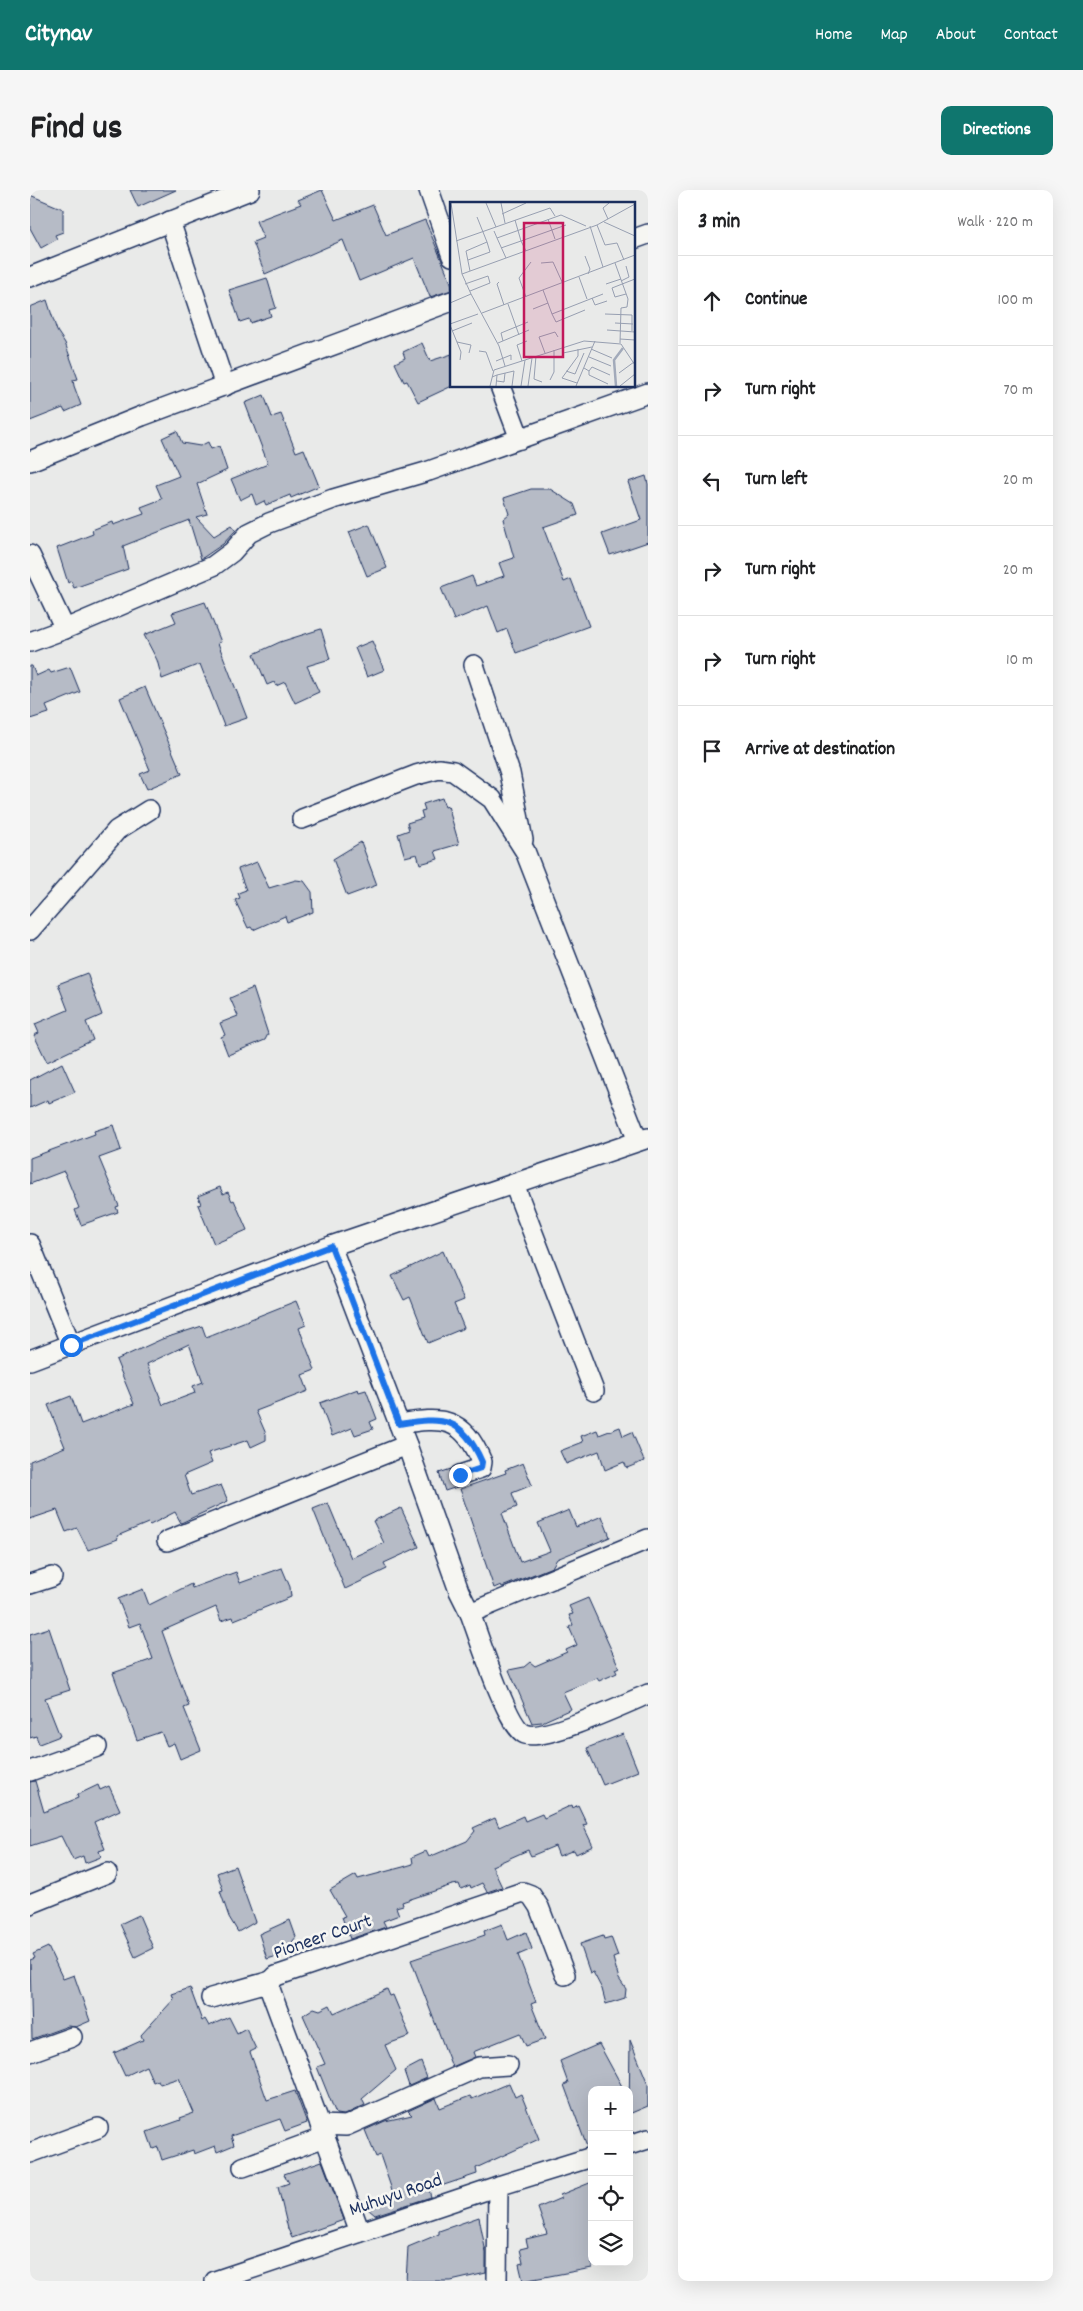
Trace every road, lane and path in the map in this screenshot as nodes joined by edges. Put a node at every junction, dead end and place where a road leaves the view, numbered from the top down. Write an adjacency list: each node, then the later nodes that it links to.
1 (250, 190): 3 (street)
2 (429, 190): 6 (street)
3 (170, 221): 7 (street); 9 (street)
4 (648, 234): 5 (street)
5 (636, 238)
6 (450, 250)
7 (30, 277)
8 (450, 302): 9 (street)
9 (226, 386): 13 (street)
10 (501, 388): 12 (street)
11 (648, 393): 12 (street)
12 (520, 439): 15 (street)
13 (30, 461)
14 (30, 555): 15 (street)
15 (65, 630): 16 (street)
16 (30, 642)
17 (474, 665): 20 (street)
18 (149, 810): 21 (street)
19 (302, 820): 20 (street)
20 (525, 851): 22 (street)
21 (30, 930)
22 (643, 1139): 23 (street)
23 (514, 1184): 25 (street); 28 (street)
24 (30, 1244): 26 (street)
25 (331, 1246): 26 (street); 29 (street)
26 (71, 1345): 27 (street)
27 (30, 1360)
28 (594, 1391)
29 (399, 1424): 30 (street); 31 (street)
30 (407, 1445): 33 (street); 36 (street)
31 (460, 1475)
32 (648, 1538): 36 (street)
33 (167, 1540)
34 (52, 1577): 35 (street)
35 (30, 1584)
36 (470, 1613): 37 (street)
37 (648, 1694)
38 (96, 1746): 39 (street)
39 (30, 1771)
40 (106, 1873): 41 (street)
41 (30, 1904)
42 (566, 1976): 43 (street, Pioneer Court)
43 (271, 1981): 44 (street); 49 (street, Pioneer Court)
44 (211, 1998)
45 (72, 2037): 46 (street)
46 (30, 2052)
47 (508, 2065): 49 (street)
48 (98, 2128): 52 (street)
49 (322, 2131): 54 (street); 56 (street, Pioneer Court)
50 (648, 2139): 51 (street)
51 (633, 2144)
52 (30, 2154)
53 (588, 2158): 55 (street, Muhuyu Road)
54 (243, 2167)
55 (498, 2186): 56 (street, Muhuyu Road); 58 (street)
56 (360, 2232): 57 (street, Muhuyu Road)
57 (223, 2280)
58 (497, 2281)

